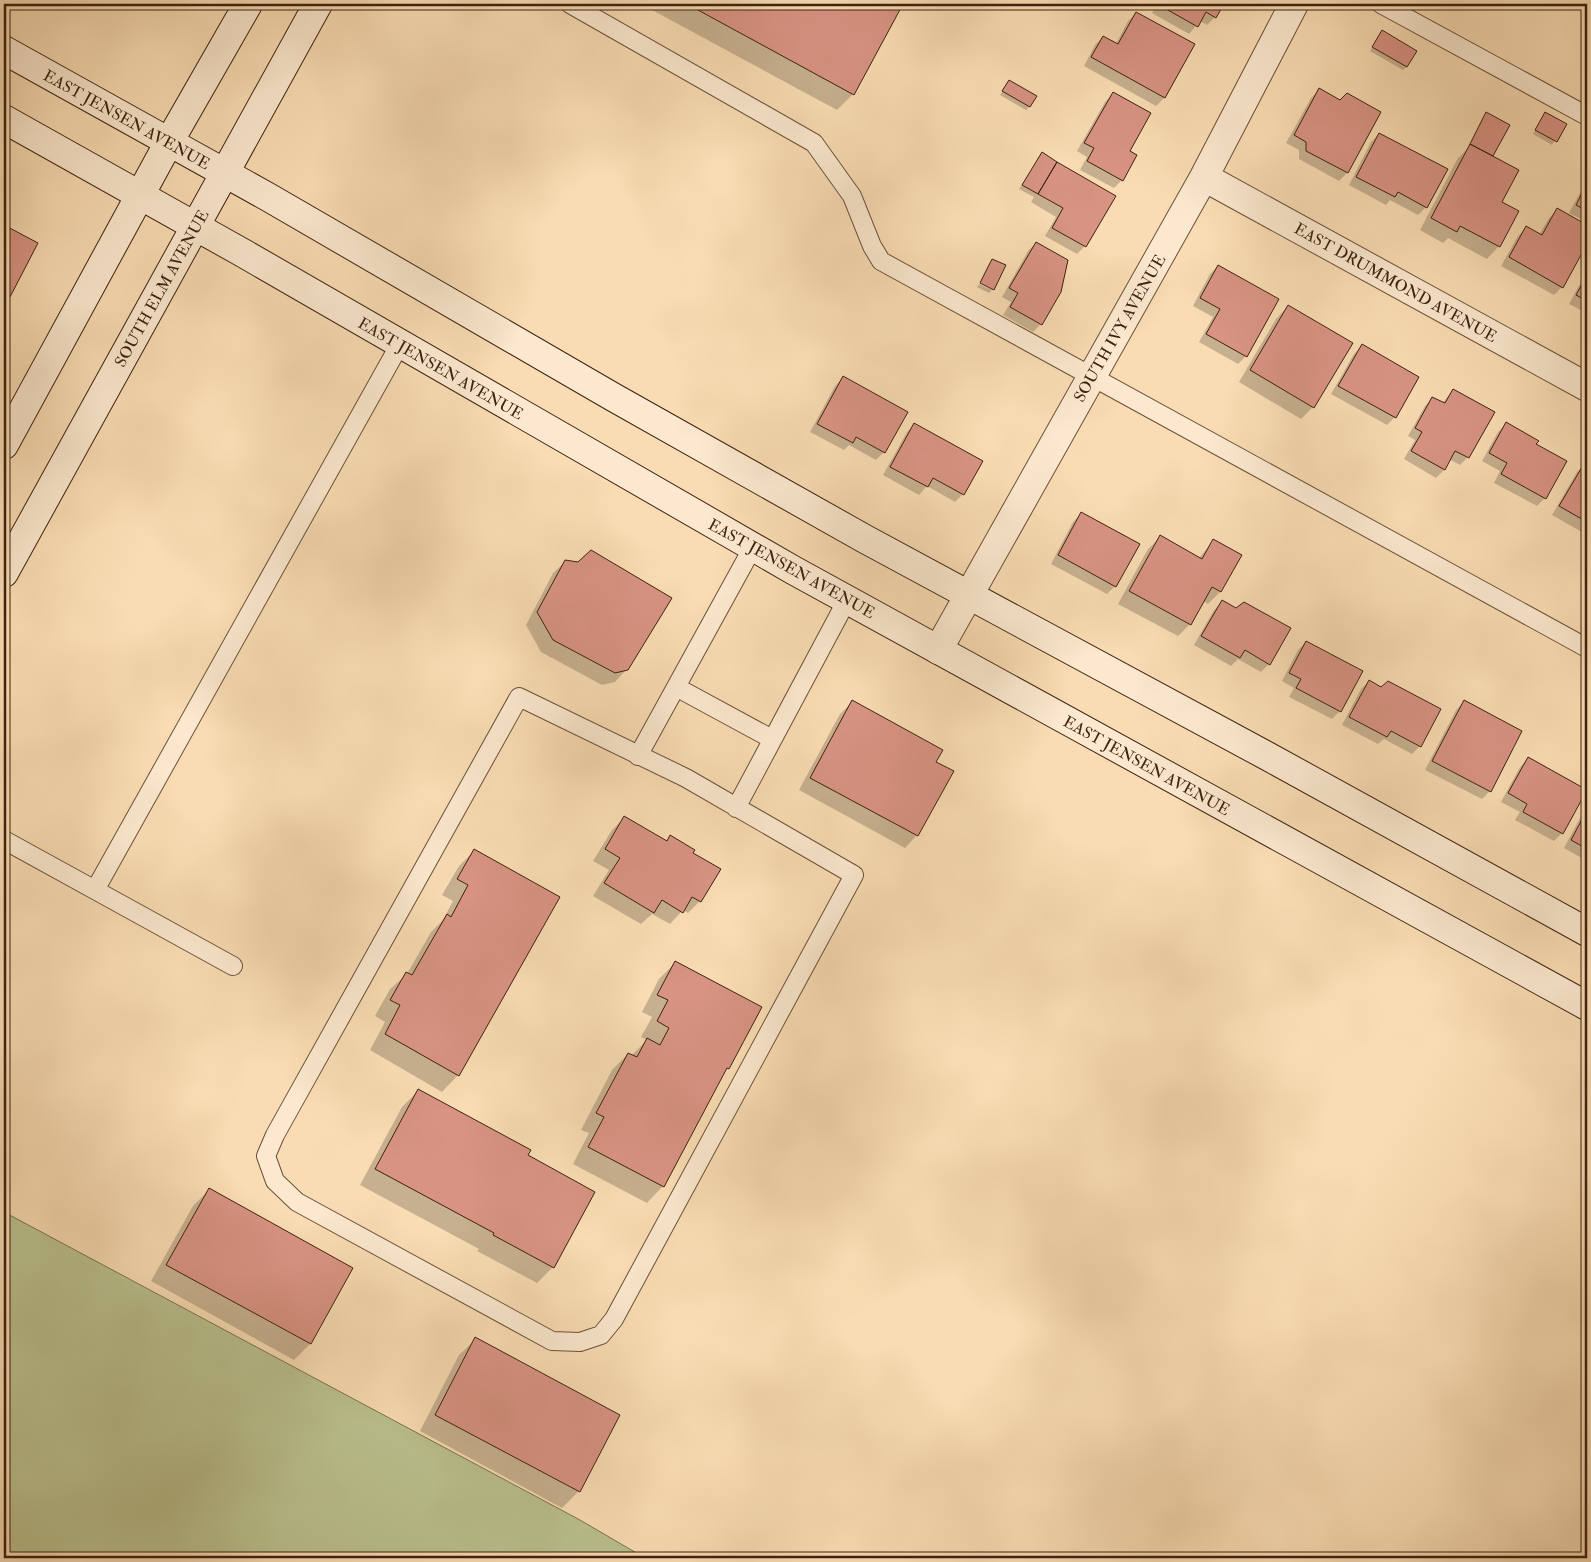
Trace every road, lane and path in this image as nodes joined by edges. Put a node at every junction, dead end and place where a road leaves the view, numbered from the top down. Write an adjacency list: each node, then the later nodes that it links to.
1 (248, 4): 9 (main road)
2 (318, 4): 10 (main road, SOUTH ELM AVENUE)
3 (570, 4): 15 (lane)
4 (1294, 4): 11 (main road, SOUTH IVY AVENUE)
5 (1381, 4): 7 (lane)
6 (4, 50): 9 (main road, EAST JENSEN AVENUE)
7 (1587, 116)
8 (4, 119): 12 (main road, EAST JENSEN AVENUE)
9 (168, 142): 10 (main road, EAST JENSEN AVENUE); 12 (main road)
10 (225, 173): 13 (main road, SOUTH ELM AVENUE); 20 (main road, EAST JENSEN AVENUE)
11 (1204, 177): 15 (main road, SOUTH IVY AVENUE); 16 (main road, EAST DRUMMOND AVENUE)
12 (141, 195): 13 (main road, EAST JENSEN AVENUE); 17 (main road)
13 (195, 226): 14 (main road, EAST JENSEN AVENUE); 19 (main road, SOUTH ELM AVENUE)
14 (400, 344): 18 (main road, EAST JENSEN AVENUE); 29 (lane)
15 (1092, 376): 20 (main road, SOUTH IVY AVENUE); 22 (lane)
16 (1587, 387)
17 (4, 445)
18 (753, 547): 21 (main road, EAST JENSEN AVENUE); 24 (lane)
19 (4, 573)
20 (968, 596): 23 (main road, SOUTH IVY AVENUE); 30 (main road, EAST JENSEN AVENUE)
21 (847, 600): 23 (main road, EAST JENSEN AVENUE); 25 (lane)
22 (1587, 648)
23 (938, 650): 32 (main road, EAST JENSEN AVENUE)
24 (676, 688): 25 (lane); 26 (lane)
25 (772, 739): 27 (lane)
26 (638, 756): 27 (lane); 27 (lane)
27 (736, 808)
28 (4, 840): 29 (lane)
29 (95, 890): 31 (lane)
30 (1587, 932)
31 (233, 966)
32 (1587, 1006)

